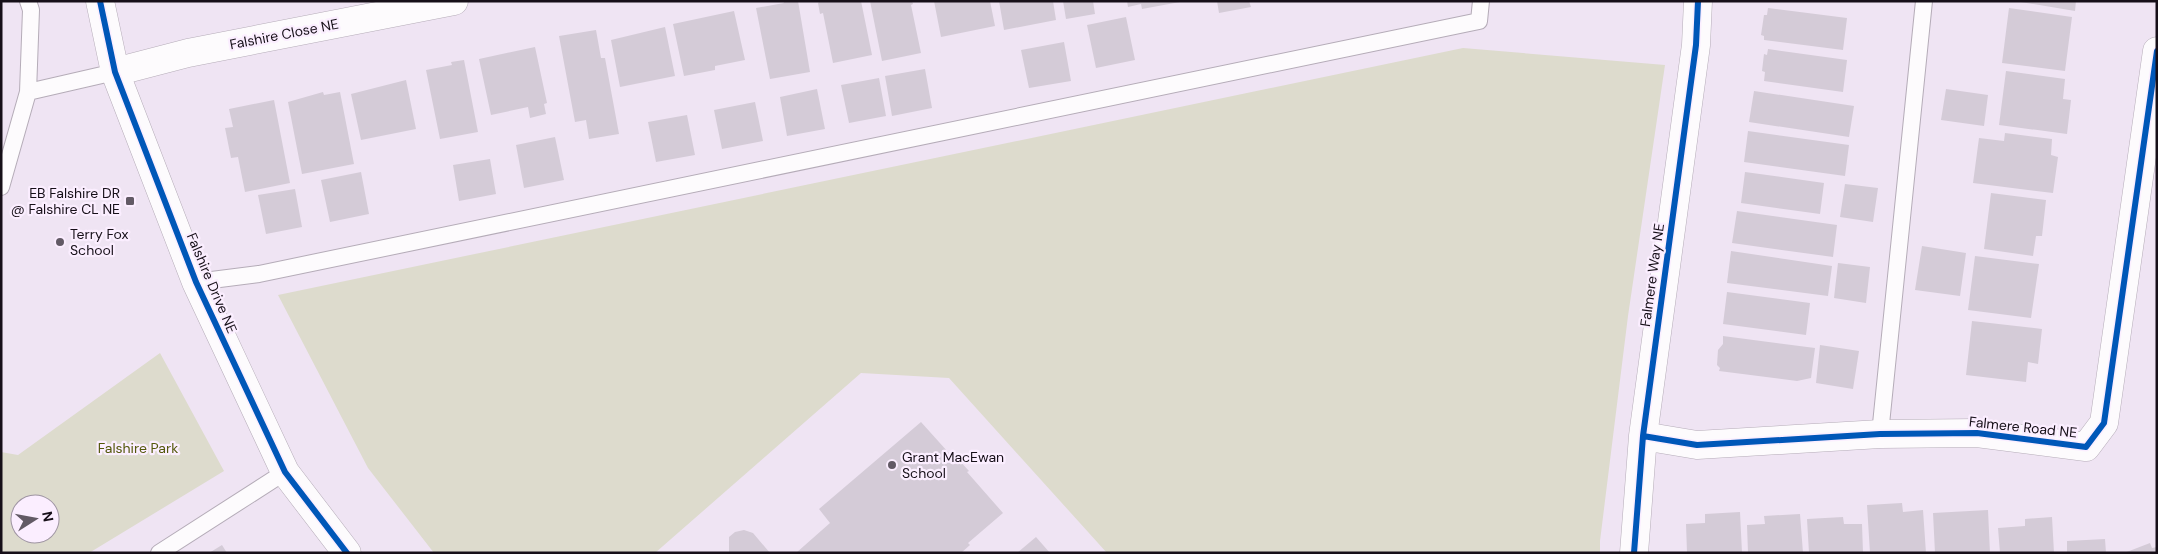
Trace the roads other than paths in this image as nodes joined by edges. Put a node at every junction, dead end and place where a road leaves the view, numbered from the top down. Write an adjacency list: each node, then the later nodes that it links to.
1 (28, 1): 9 (lane)
2 (100, 1): 8 (street, Falshire Drive NE)
3 (454, 1): 8 (street, Falshire Close NE)
4 (1480, 1): 11 (lane)
5 (1698, 1): 13 (street, Falmere Way NE)
6 (1924, 1): 12 (lane)
7 (2157, 51): 12 (street, Falmere Road NE)
8 (115, 72): 9 (lane); 11 (street, Falshire Drive NE)
9 (28, 92): 10 (lane)
10 (1, 187)
11 (196, 282): 14 (street, Falshire Drive NE)
12 (1880, 434): 13 (street, Falmere Road NE)
13 (1643, 436): 17 (street, Falmere Way NE)
14 (285, 472): 15 (lane); 16 (street, Falshire Drive NE)
15 (159, 553)
16 (347, 553)
17 (1634, 553)

